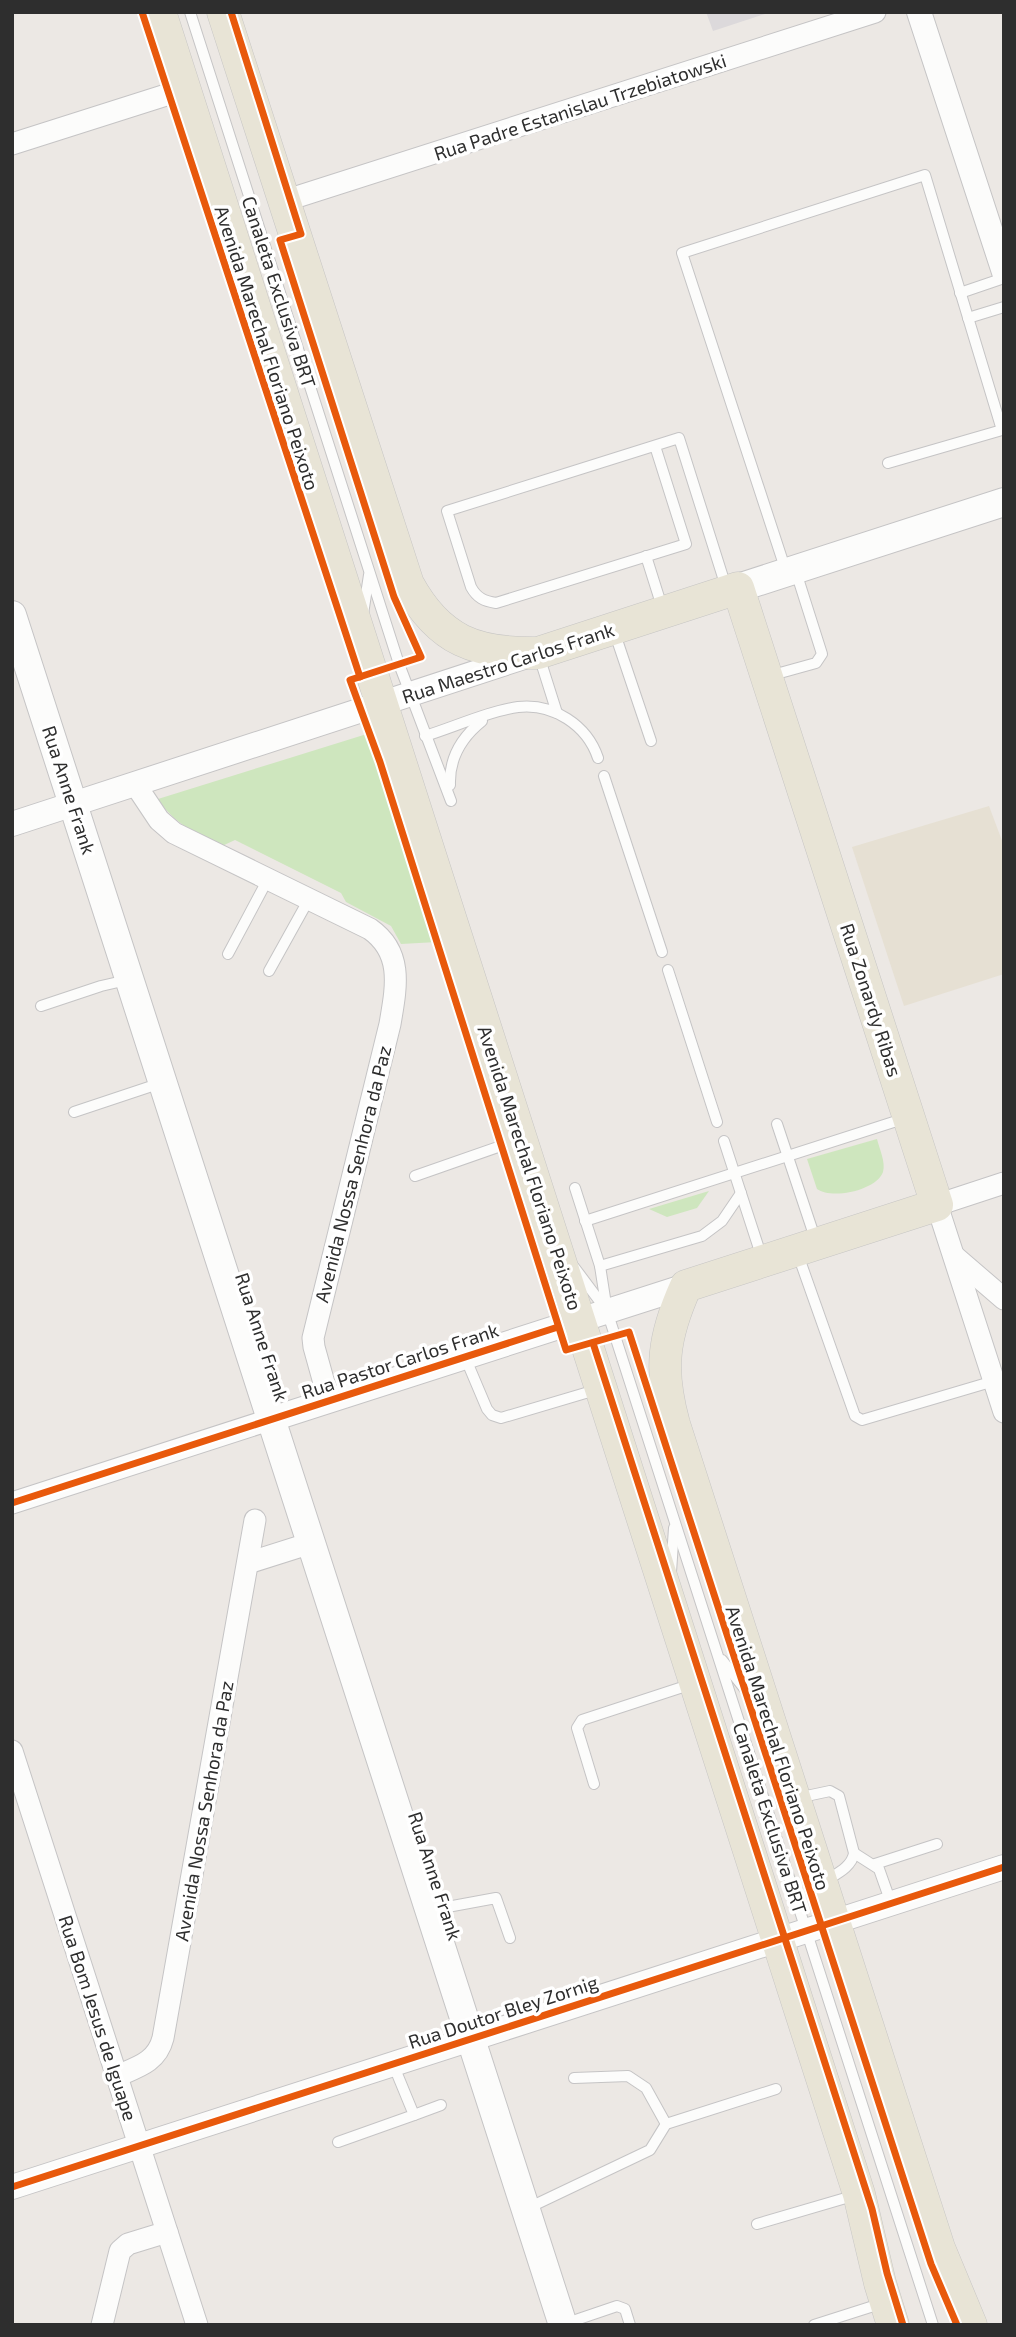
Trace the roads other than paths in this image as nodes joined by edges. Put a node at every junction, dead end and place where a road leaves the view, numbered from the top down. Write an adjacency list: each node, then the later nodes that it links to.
1 (160, 12): 6 (main road, Avenida Marechal Floriano Peixoto)
2 (190, 12): 19 (lane, Canaleta Exclusiva BRT)
3 (223, 12): 8 (main road)
4 (875, 12): 8 (street, Rua Padre Estanislau Trzebiatowski)
5 (919, 12): 9 (street)
6 (185, 89): 7 (street); 24 (main road, Avenida Marechal Floriano Peixoto)
7 (12, 144)
8 (284, 201): 25 (main road)
9 (1002, 260)
10 (1004, 278): 11 (lane)
11 (960, 293): 13 (lane); 18 (lane)
12 (1004, 307): 13 (lane)
13 (968, 318): 15 (lane)
14 (655, 446): 17 (lane); 17 (lane); 20 (lane)
15 (888, 463)
16 (1004, 502): 18 (main road, Rua Maestro Carlos Frank)
17 (646, 556): 21 (lane)
18 (791, 571): 20 (main road, Rua Maestro Carlos Frank); 26 (lane)
19 (369, 572): 24 (lane, Canaleta Exclusiva BRT); 27 (lane, Canaleta Exclusiva BRT)
20 (733, 589): 21 (main road, Rua Maestro Carlos Frank); 26 (main road, Rua Zonardy Ribas)
21 (664, 612): 23 (main road, Rua Maestro Carlos Frank)
22 (12, 615): 35 (main road, Rua Anne Frank)
23 (614, 628): 25 (main road, Rua Maestro Carlos Frank); 31 (lane)
24 (360, 637): 27 (main road, Avenida Marechal Floriano Peixoto)
25 (538, 653): 27 (street, Rua Maestro Carlos Frank); 28 (lane)
26 (767, 677): 47 (main road, Rua Zonardy Ribas)
27 (395, 699): 30 (lane, Canaleta Exclusiva BRT); 34 (street, Rua Maestro Carlos Frank); 50 (main road, Avenida Marechal Floriano Peixoto)
28 (557, 713): 29 (lane); 32 (lane)
29 (493, 714): 30 (lane); 30 (lane, Canaleta Exclusiva BRT)
30 (425, 736)
31 (651, 741)
32 (598, 758)
33 (604, 776): 39 (lane)
34 (135, 784): 35 (street, Rua Maestro Carlos Frank); 37 (street)
35 (73, 804): 36 (street, Rua Maestro Carlos Frank); 43 (main road, Rua Anne Frank)
36 (12, 824)
37 (268, 879): 38 (street); 40 (lane)
38 (309, 899): 42 (lane); 70 (street, Avenida Nossa Senhora da Paz)
39 (662, 952)
40 (228, 954)
41 (667, 970): 48 (lane)
42 (269, 971)
43 (130, 979): 44 (lane); 45 (main road, Rua Anne Frank)
44 (41, 1006)
45 (163, 1083): 46 (lane); 72 (main road, Rua Anne Frank)
46 (74, 1112)
47 (909, 1117): 52 (lane); 58 (main road, Rua Zonardy Ribas)
48 (717, 1122)
49 (777, 1124): 52 (lane)
50 (521, 1139): 54 (lane); 66 (main road, Avenida Marechal Floriano Peixoto)
51 (724, 1141): 53 (lane)
52 (788, 1156): 53 (lane); 60 (lane)
53 (734, 1173): 57 (lane); 59 (lane)
54 (415, 1176)
55 (1004, 1183): 58 (street, Rua Pastor Carlos Frank)
56 (575, 1188): 59 (lane, Canaleta Exclusiva BRT)
57 (741, 1193): 62 (lane); 63 (lane)
58 (937, 1205): 60 (main road, Rua Pastor Carlos Frank); 61 (street, Rua Zonardy Ribas)
59 (585, 1221): 63 (lane, Canaleta Exclusiva BRT)
60 (806, 1247): 62 (main road, Rua Pastor Carlos Frank); 68 (lane)
61 (953, 1254): 65 (street); 68 (street, Rua Zonardy Ribas)
62 (763, 1261): 64 (main road, Rua Pastor Carlos Frank)
63 (600, 1266): 66 (lane, Canaleta Exclusiva BRT)
64 (686, 1286): 66 (street, Rua Pastor Carlos Frank); 81 (main road, Avenida Marechal Floriano Peixoto)
65 (1004, 1299)
66 (593, 1316): 67 (street, Rua Pastor Carlos Frank); 69 (main road, Avenida Marechal Floriano Peixoto); 75 (lane, Canaleta Exclusiva BRT)
67 (465, 1357): 69 (lane); 70 (street, Rua Pastor Carlos Frank)
68 (994, 1381): 71 (street, Rua Zonardy Ribas)
69 (601, 1388): 78 (main road, Avenida Marechal Floriano Peixoto)
70 (329, 1401): 72 (street, Rua Pastor Carlos Frank)
71 (1004, 1412)
72 (272, 1419): 73 (street, Rua Pastor Carlos Frank); 76 (main road, Rua Anne Frank)
73 (12, 1503)
74 (255, 1520): 77 (street, Avenida Nossa Senhora da Paz)
75 (675, 1522): 78 (lane); 79 (lane, Canaleta Exclusiva BRT)
76 (311, 1543): 77 (street); 91 (main road, Rua Anne Frank)
77 (248, 1563): 96 (street, Avenida Nossa Senhora da Paz)
78 (672, 1612): 80 (main road, Avenida Marechal Floriano Peixoto)
79 (716, 1652): 81 (lane); 92 (lane, Canaleta Exclusiva BRT)
80 (695, 1683): 83 (lane); 92 (main road, Avenida Marechal Floriano Peixoto)
81 (768, 1714): 84 (main road, Avenida Marechal Floriano Peixoto)
82 (12, 1751): 96 (street, Rua Bom Jesus de Iguape)
83 (594, 1784)
84 (794, 1798): 86 (lane); 89 (main road, Avenida Marechal Floriano Peixoto)
85 (937, 1844): 87 (lane)
86 (854, 1853): 87 (lane); 89 (lane)
87 (875, 1864): 90 (lane)
88 (1004, 1867): 90 (street, Rua Doutor Bley Zornig)
89 (822, 1884): 92 (main road, Avenida Marechal Floriano Peixoto)
90 (891, 1903): 92 (street, Rua Doutor Bley Zornig)
91 (430, 1911): 93 (lane); 94 (main road, Rua Anne Frank)
92 (806, 1930): 94 (street, Rua Doutor Bley Zornig); 105 (main road, Avenida Marechal Floriano Peixoto); 115 (lane, Canaleta Exclusiva BRT); 116 (main road, Avenida Marechal Floriano Peixoto)
93 (510, 1938)
94 (471, 2039): 95 (street, Rua Doutor Bley Zornig); 106 (main road, Rua Anne Frank)
95 (393, 2064): 100 (lane); 103 (street, Rua Doutor Bley Zornig)
96 (117, 2076): 103 (street, Rua Bom Jesus de Iguape)
97 (574, 2077): 101 (lane)
98 (776, 2089): 101 (lane)
99 (440, 2105): 100 (lane)
100 (414, 2115): 102 (lane)
101 (666, 2124): 106 (lane)
102 (338, 2142)
103 (139, 2146): 104 (street, Rua Doutor Bley Zornig); 108 (street, Rua Bom Jesus de Iguape)
104 (12, 2187)
105 (859, 2194): 107 (lane); 109 (main road, Avenida Marechal Floriano Peixoto)
106 (526, 2209): 112 (main road, Rua Anne Frank)
107 (758, 2224)
108 (167, 2232): 110 (street); 111 (street, Rua Bom Jesus de Iguape)
109 (889, 2313): 114 (lane)
110 (102, 2325)
111 (197, 2325)
112 (563, 2325): 113 (lane)
113 (630, 2325)
114 (814, 2325)
115 (933, 2325)
116 (971, 2325)

